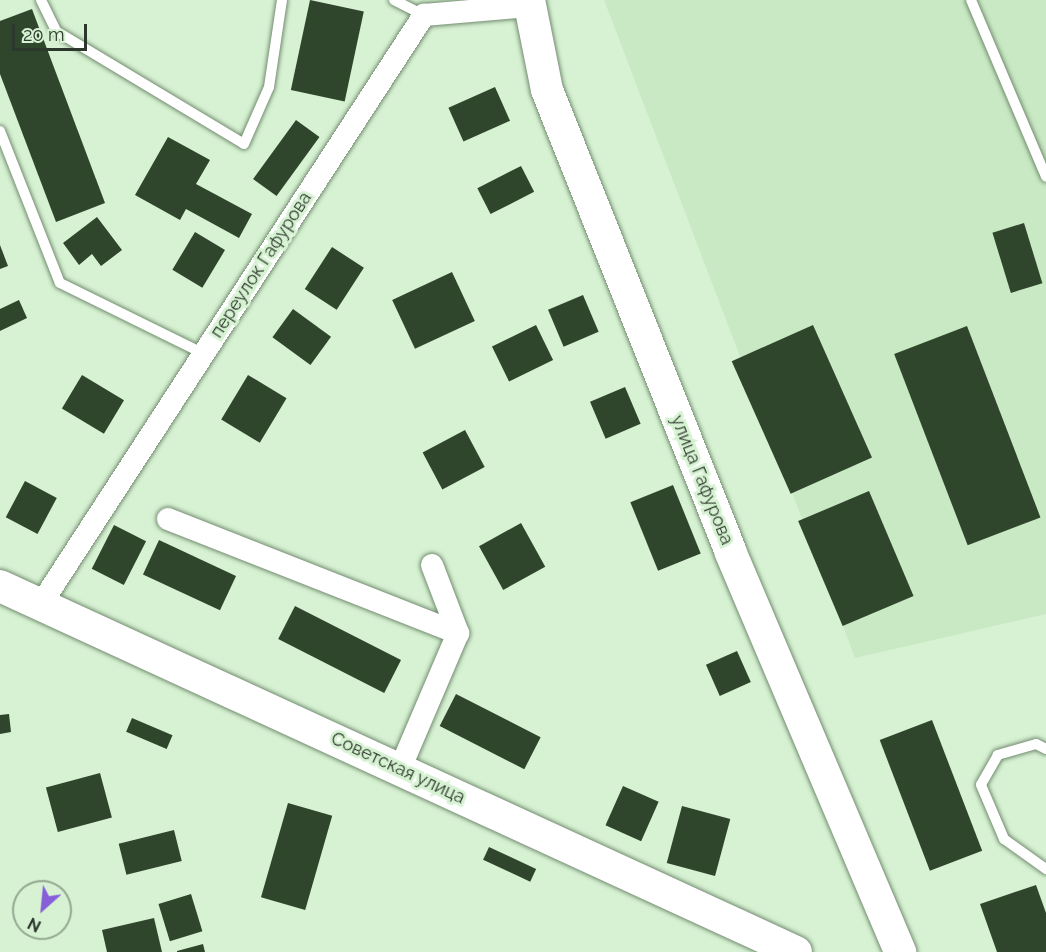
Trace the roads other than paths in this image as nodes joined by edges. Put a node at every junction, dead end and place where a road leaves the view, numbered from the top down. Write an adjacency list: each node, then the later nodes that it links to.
1 (41, 0): 2 (lane)
2 (282, 0)
3 (394, 0): 6 (lane)
4 (972, 0): 8 (lane)
5 (529, 3): 6 (street); 19 (main road, улица Гафурова)
6 (424, 15): 9 (street, переулок Гафурова)
7 (0, 131): 9 (lane)
8 (1046, 177)
9 (204, 354): 13 (street, переулок Гафурова)
10 (168, 519): 14 (street)
11 (432, 565): 14 (street)
12 (0, 585): 13 (main road, Советская улица)
13 (41, 604): 16 (main road, Советская улица)
14 (458, 633): 16 (street)
15 (1046, 749): 17 (lane)
16 (400, 769): 18 (main road, Советская улица)
17 (1046, 869)
18 (796, 952)
19 (900, 952)

